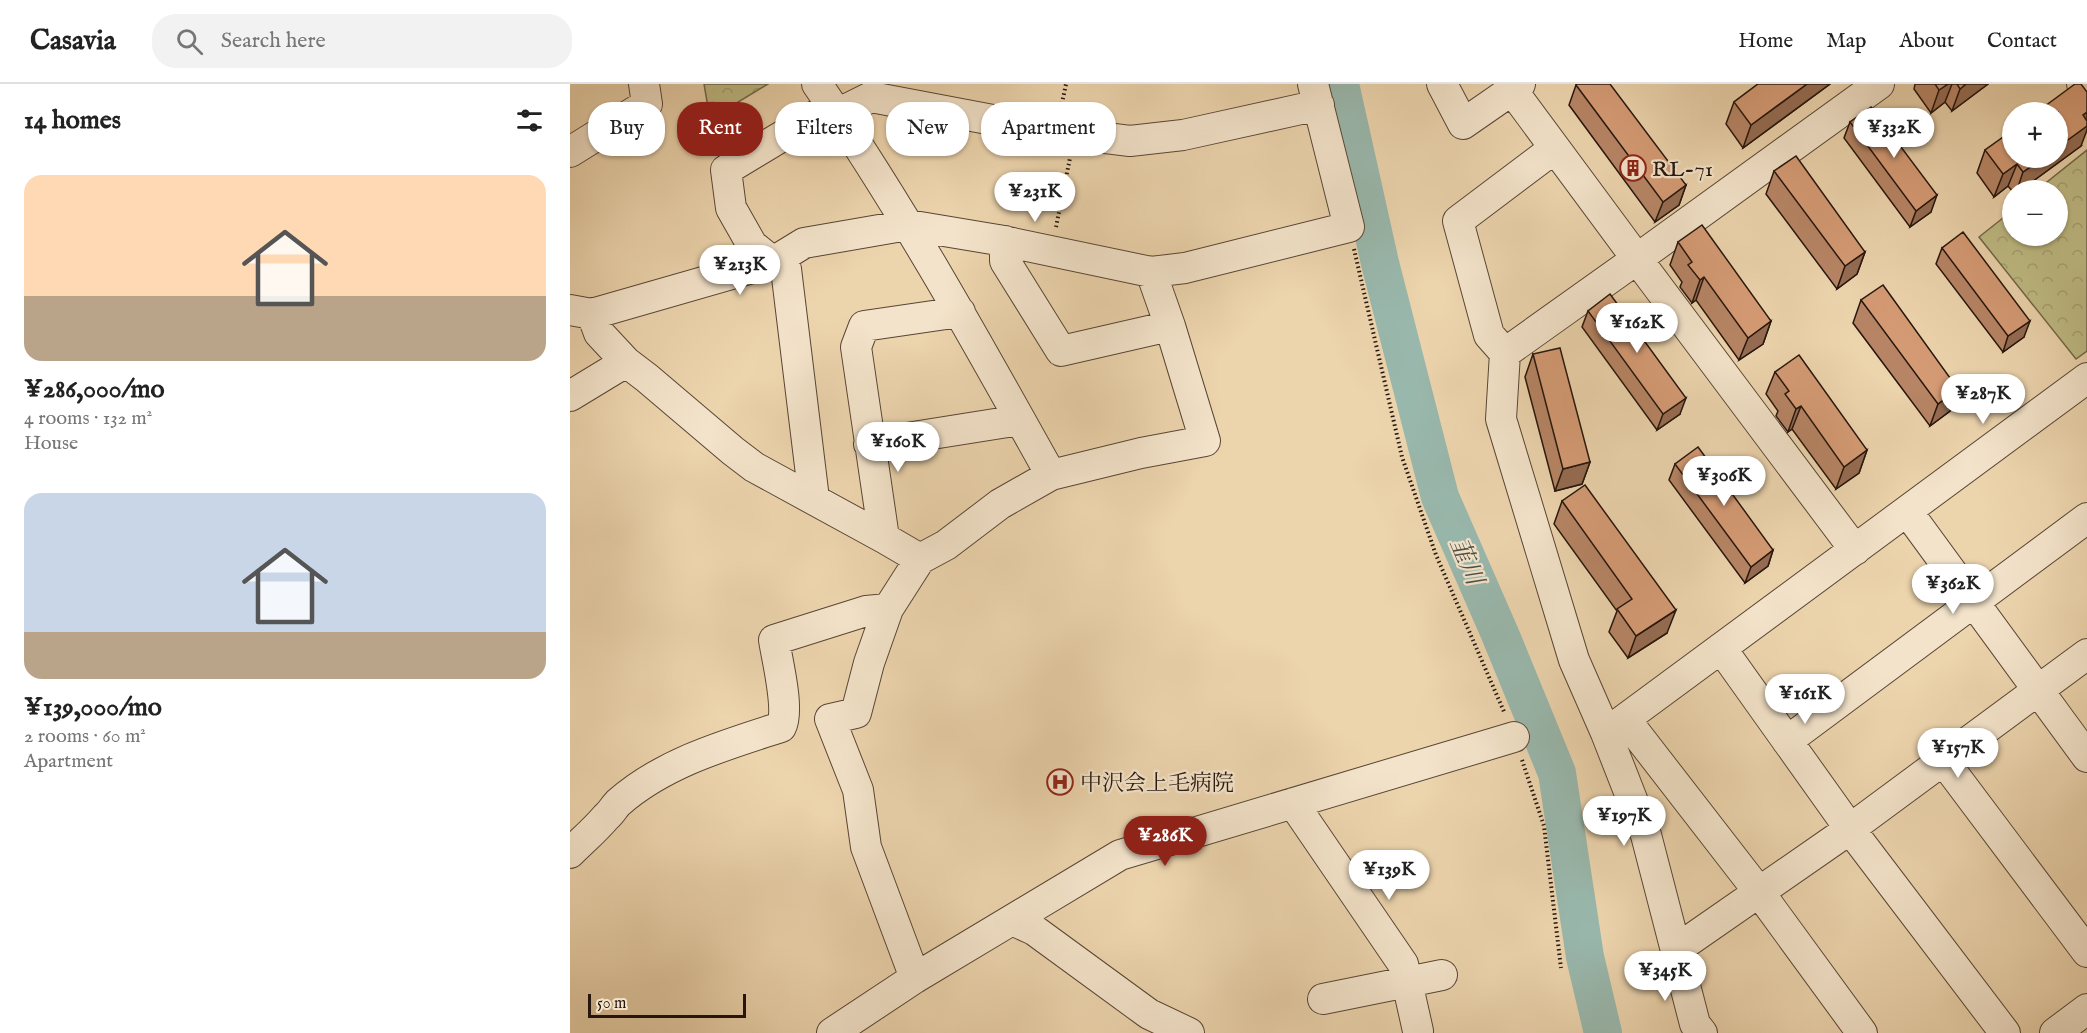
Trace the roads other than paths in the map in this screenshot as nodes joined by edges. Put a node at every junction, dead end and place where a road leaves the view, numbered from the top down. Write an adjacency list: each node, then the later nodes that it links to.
1 (644, 84): 9 (street)
2 (1442, 84): 4 (street)
3 (2082, 84): 6 (street)
4 (1516, 87): 10 (street)
5 (1867, 87): 13 (street)
6 (2087, 91)
7 (1316, 95): 8 (street); 15 (street)
8 (829, 101): 11 (street); 14 (street)
9 (572, 146)
10 (1555, 148): 13 (street); 19 (street)
11 (908, 225): 12 (street); 14 (street); 17 (street)
12 (1005, 241): 15 (street); 18 (street)
13 (1637, 259): 19 (street); 30 (street)
14 (773, 262): 16 (street); 26 (street)
15 (1150, 272): 18 (street)
16 (581, 312): 20 (street)
17 (960, 312): 23 (street); 24 (street)
18 (1170, 327): 25 (street)
19 (1505, 353): 37 (street)
20 (626, 363): 22 (street); 26 (street)
21 (2087, 378): 27 (street)
22 (570, 396)
23 (1020, 420): 24 (street); 25 (street)
24 (869, 444): 29 (street)
25 (1051, 475): 31 (street)
26 (814, 499): 29 (street)
27 (1907, 511): 30 (street); 32 (street)
28 (2087, 518): 32 (street)
29 (884, 538): 31 (street)
30 (1855, 550): 34 (street)
31 (920, 559): 33 (street)
32 (1974, 602): 36 (street); 39 (street)
33 (888, 609): 44 (street); 50 (street)
34 (1721, 648): 37 (street); 39 (street)
35 (2087, 654): 36 (street)
36 (2038, 690): 40 (street); 41 (street)
37 (1615, 726): 45 (street); 47 (street)
38 (1514, 737): 42 (street)
39 (1787, 741): 43 (street)
40 (2087, 757)
41 (1942, 760): 43 (street); 48 (street)
42 (1293, 803): 46 (street); 51 (street)
43 (1850, 829): 45 (street); 59 (street)
44 (570, 853)
45 (1759, 892): 47 (street); 58 (street)
46 (1012, 920): 50 (street); 56 (street)
47 (1677, 950): 57 (street)
48 (2087, 952)
49 (1442, 975): 51 (street)
50 (915, 978): 55 (street)
51 (1407, 982): 52 (street); 54 (street)
52 (1323, 999)
53 (2087, 1010): 60 (street)
54 (1418, 1030)
55 (832, 1033)
56 (1189, 1033)
57 (1702, 1033)
58 (1862, 1033)
59 (2005, 1033)
60 (2055, 1033)

